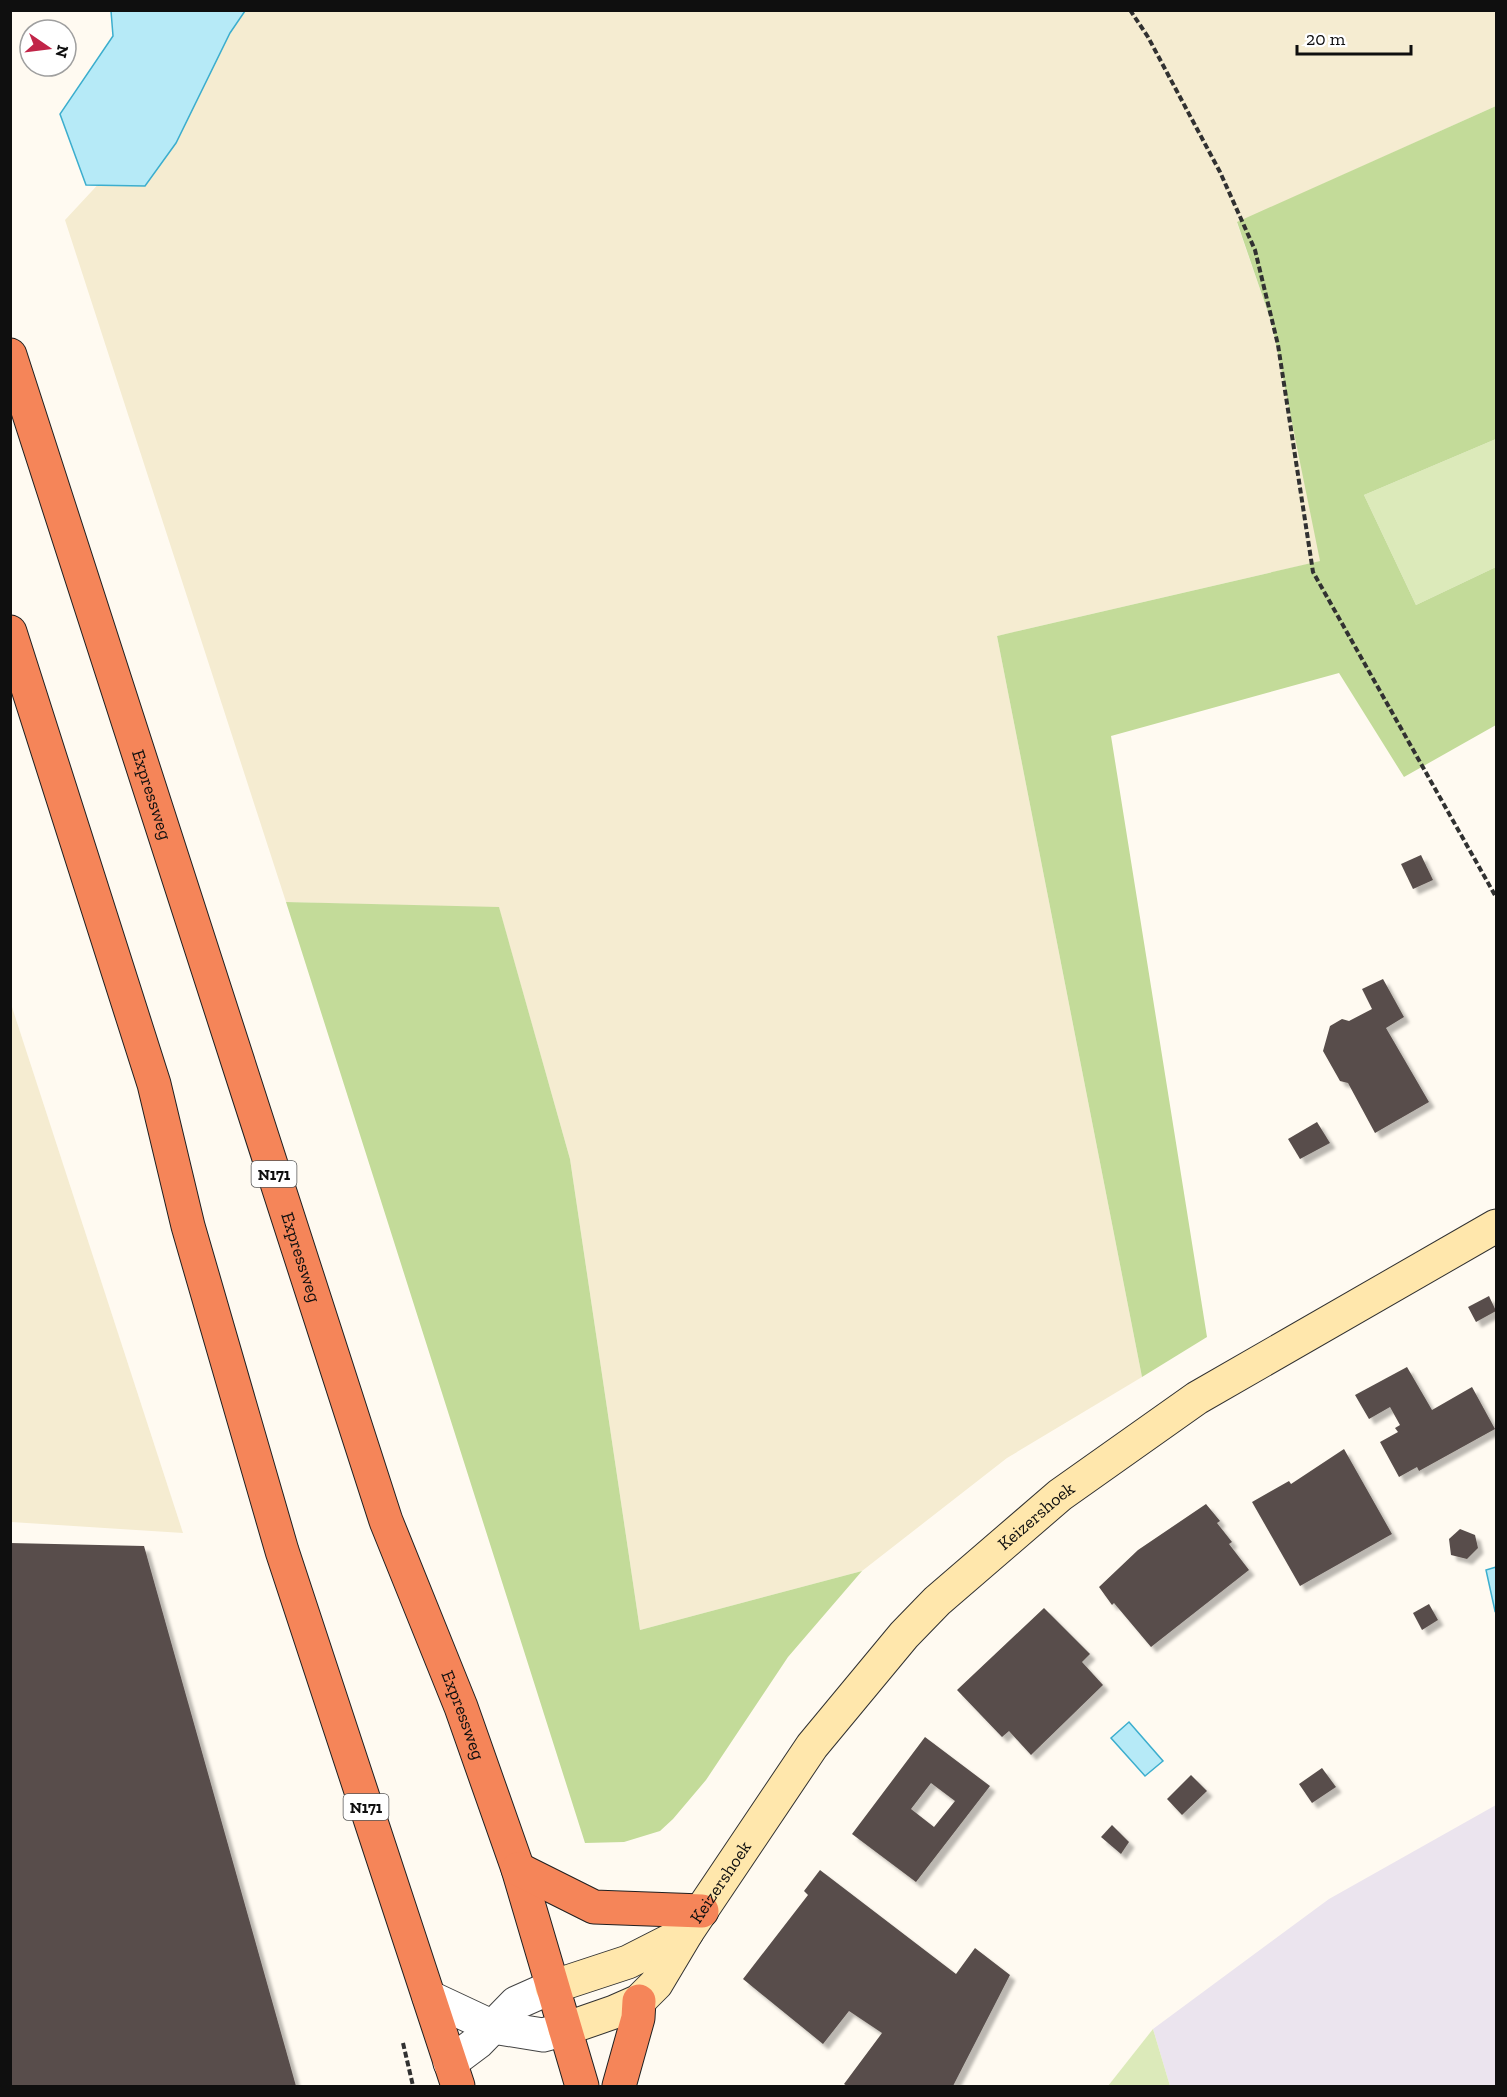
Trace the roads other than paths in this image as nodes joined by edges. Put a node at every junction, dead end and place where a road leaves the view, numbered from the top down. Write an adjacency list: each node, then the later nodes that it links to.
1 (10, 355): 4 (highway, Expressweg / N171)
2 (10, 632): 7 (highway, N171)
3 (1497, 1226): 5 (street, Keizershoek)
4 (518, 1869): 5 (highway); 6 (highway, Expressweg / N171)
5 (694, 1921): 6 (street, Keizershoek); 8 (street, Keizershoek)
6 (552, 1987): 9 (street); 10 (highway, Expressweg / N171)
7 (429, 1997): 9 (street); 11 (highway, N171)
8 (639, 2001): 10 (street, Keizershoek); 13 (highway)
9 (494, 2027): 10 (street); 11 (street)
10 (565, 2029): 12 (highway, Expressweg / N171)
11 (454, 2075)
12 (582, 2086)
13 (619, 2086)

